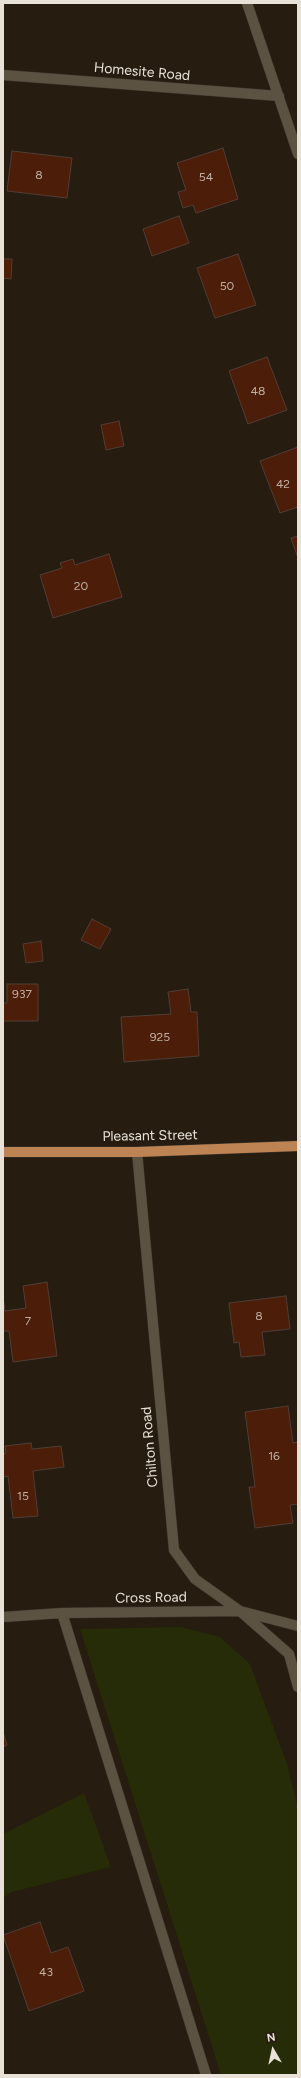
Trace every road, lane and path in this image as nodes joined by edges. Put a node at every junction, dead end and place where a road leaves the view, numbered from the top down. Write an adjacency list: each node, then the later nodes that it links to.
1 (247, 3): 3 (street)
2 (3, 75): 3 (street, Homesite Road)
3 (279, 96): 4 (street)
4 (298, 154)
5 (298, 1146): 7 (main road, Pleasant Street)
6 (3, 1152): 7 (main road, Pleasant Street)
7 (137, 1152): 8 (street, Chilton Road)
8 (240, 1611): 9 (street, Cross Road); 11 (street, Cross Road); 12 (street, Chilton Road)
9 (62, 1613): 10 (street, Cross Road); 13 (street)
10 (3, 1617)
11 (298, 1626)
12 (298, 1687)
13 (206, 2075)

